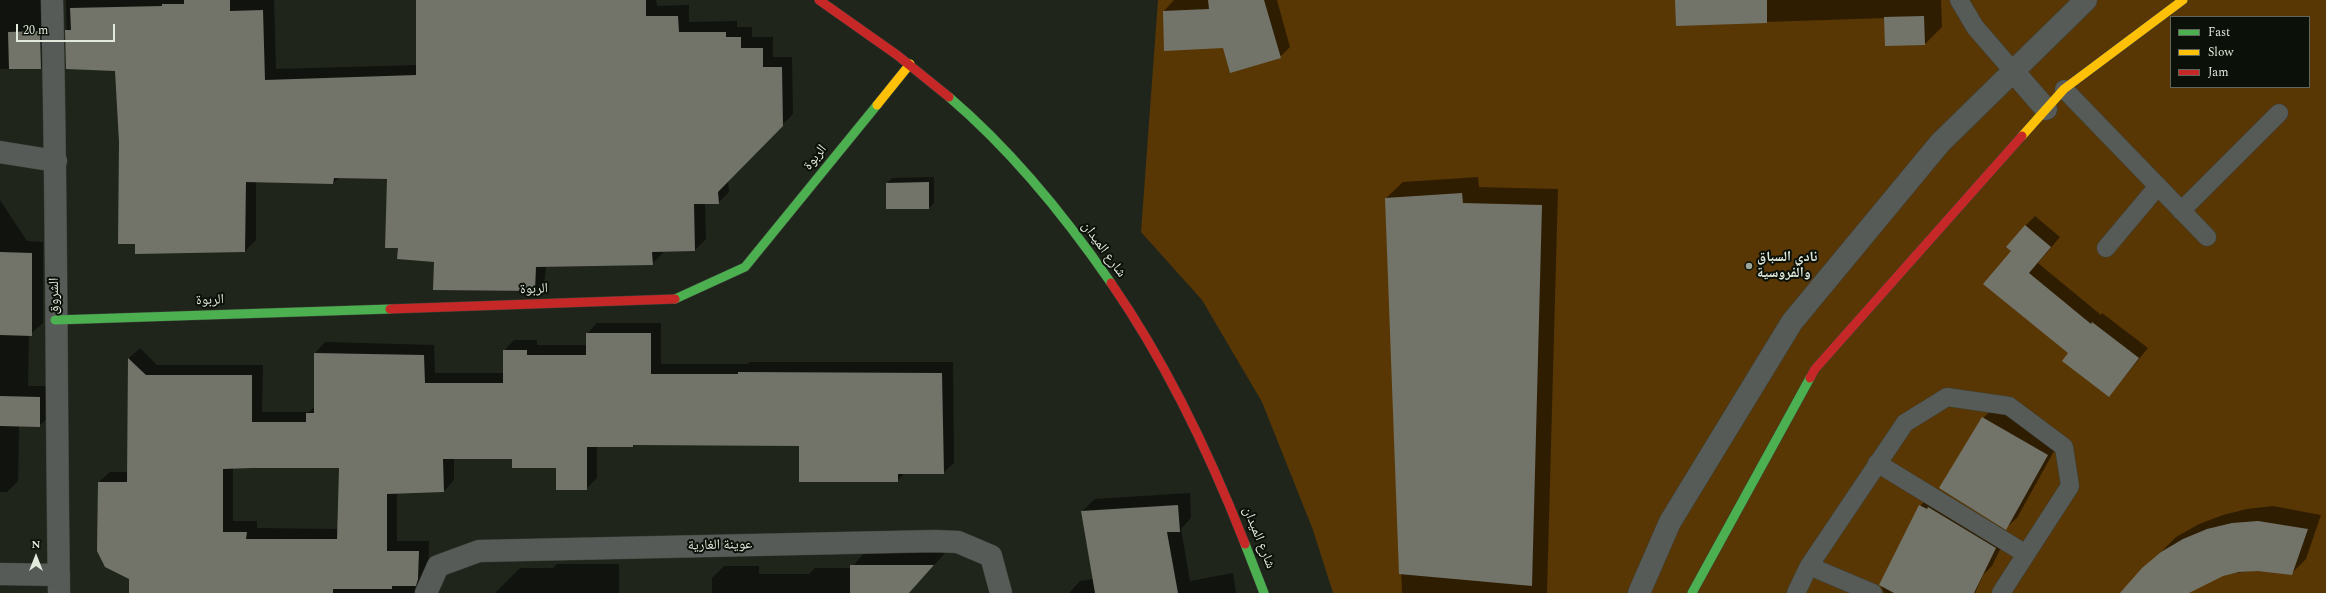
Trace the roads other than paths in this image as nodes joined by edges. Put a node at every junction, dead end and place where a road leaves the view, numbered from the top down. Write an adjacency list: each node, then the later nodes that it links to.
1 (52, 0): 12 (street, الشروق)
2 (819, 0): 6 (street, شارع الميدان)
3 (1958, 0): 7 (lane)
4 (2086, 0): 7 (street)
5 (2182, 0): 8 (street)
6 (910, 64): 17 (street, الربوة); 25 (street, شارع الميدان)
7 (2013, 71): 9 (street); 26 (street)
8 (2064, 89): 9 (street); 13 (lane)
9 (2046, 109): 27 (street)
10 (2279, 114): 14 (lane)
11 (0, 152): 12 (street)
12 (56, 161): 17 (street, الشروق)
13 (2158, 186): 14 (lane); 16 (lane)
14 (2182, 211): 15 (lane)
15 (2207, 237)
16 (2106, 248)
17 (55, 320): 22 (street, الشروق)
18 (1877, 463): 19 (lane); 19 (lane); 20 (lane)
19 (2026, 554): 30 (lane)
20 (1809, 566): 28 (lane); 29 (lane)
21 (0, 574): 22 (street)
22 (59, 584)
23 (426, 593): 24 (street, عوينة الغارية)
24 (1001, 593)
25 (1264, 593)
26 (1639, 593)
27 (1692, 593)
28 (1796, 593)
29 (1873, 593)
30 (2001, 593)

